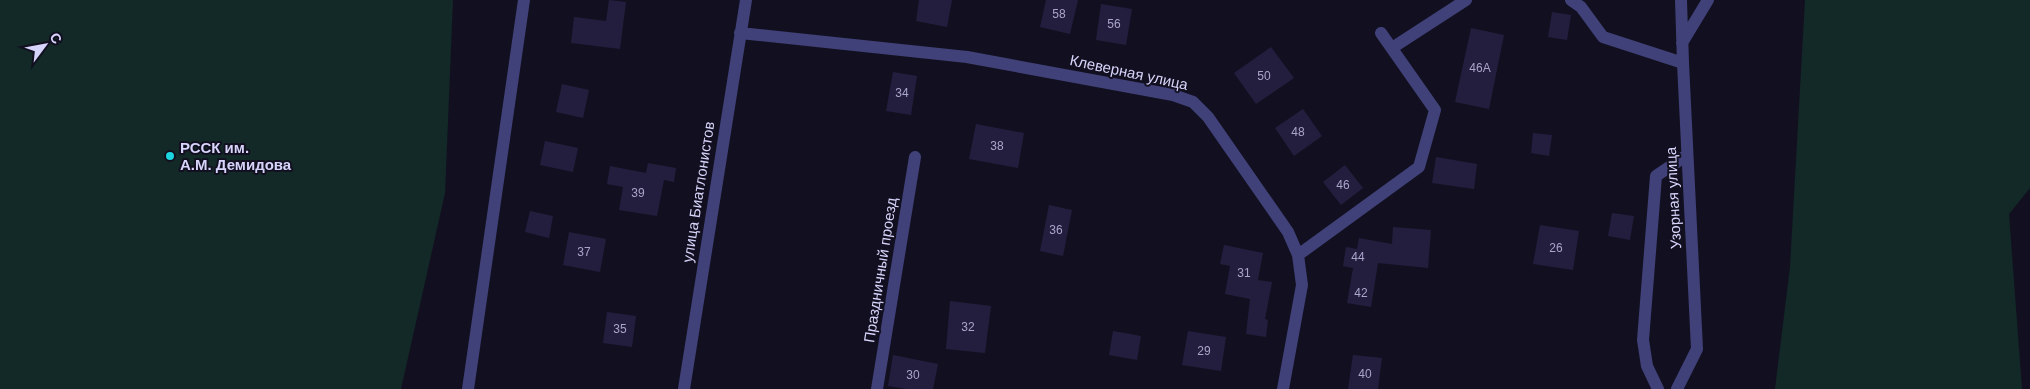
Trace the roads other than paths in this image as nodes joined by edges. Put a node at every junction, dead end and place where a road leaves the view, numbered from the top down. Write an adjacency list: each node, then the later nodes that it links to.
1 (524, 0): 15 (street)
2 (746, 0): 7 (street, улица Биатлонистов)
3 (1466, 0): 10 (street)
4 (1571, 0): 11 (street)
5 (1681, 0): 9 (street, Узорная улица)
6 (1708, 0): 9 (street)
7 (740, 33): 14 (street, Клеверная улица); 16 (street, улица Биатлонистов)
8 (1381, 33): 10 (street)
9 (1682, 44): 11 (street, Узорная улица)
10 (1392, 48): 14 (street)
11 (1683, 63): 12 (street, Узорная улица)
12 (1687, 155): 19 (street); 20 (street, Узорная улица)
13 (915, 157): 17 (street, Праздничный проезд)
14 (1298, 255): 18 (street, Клеверная улица)
15 (468, 389)
16 (684, 389)
17 (877, 389)
18 (1283, 389)
19 (1658, 389)
20 (1677, 389)

